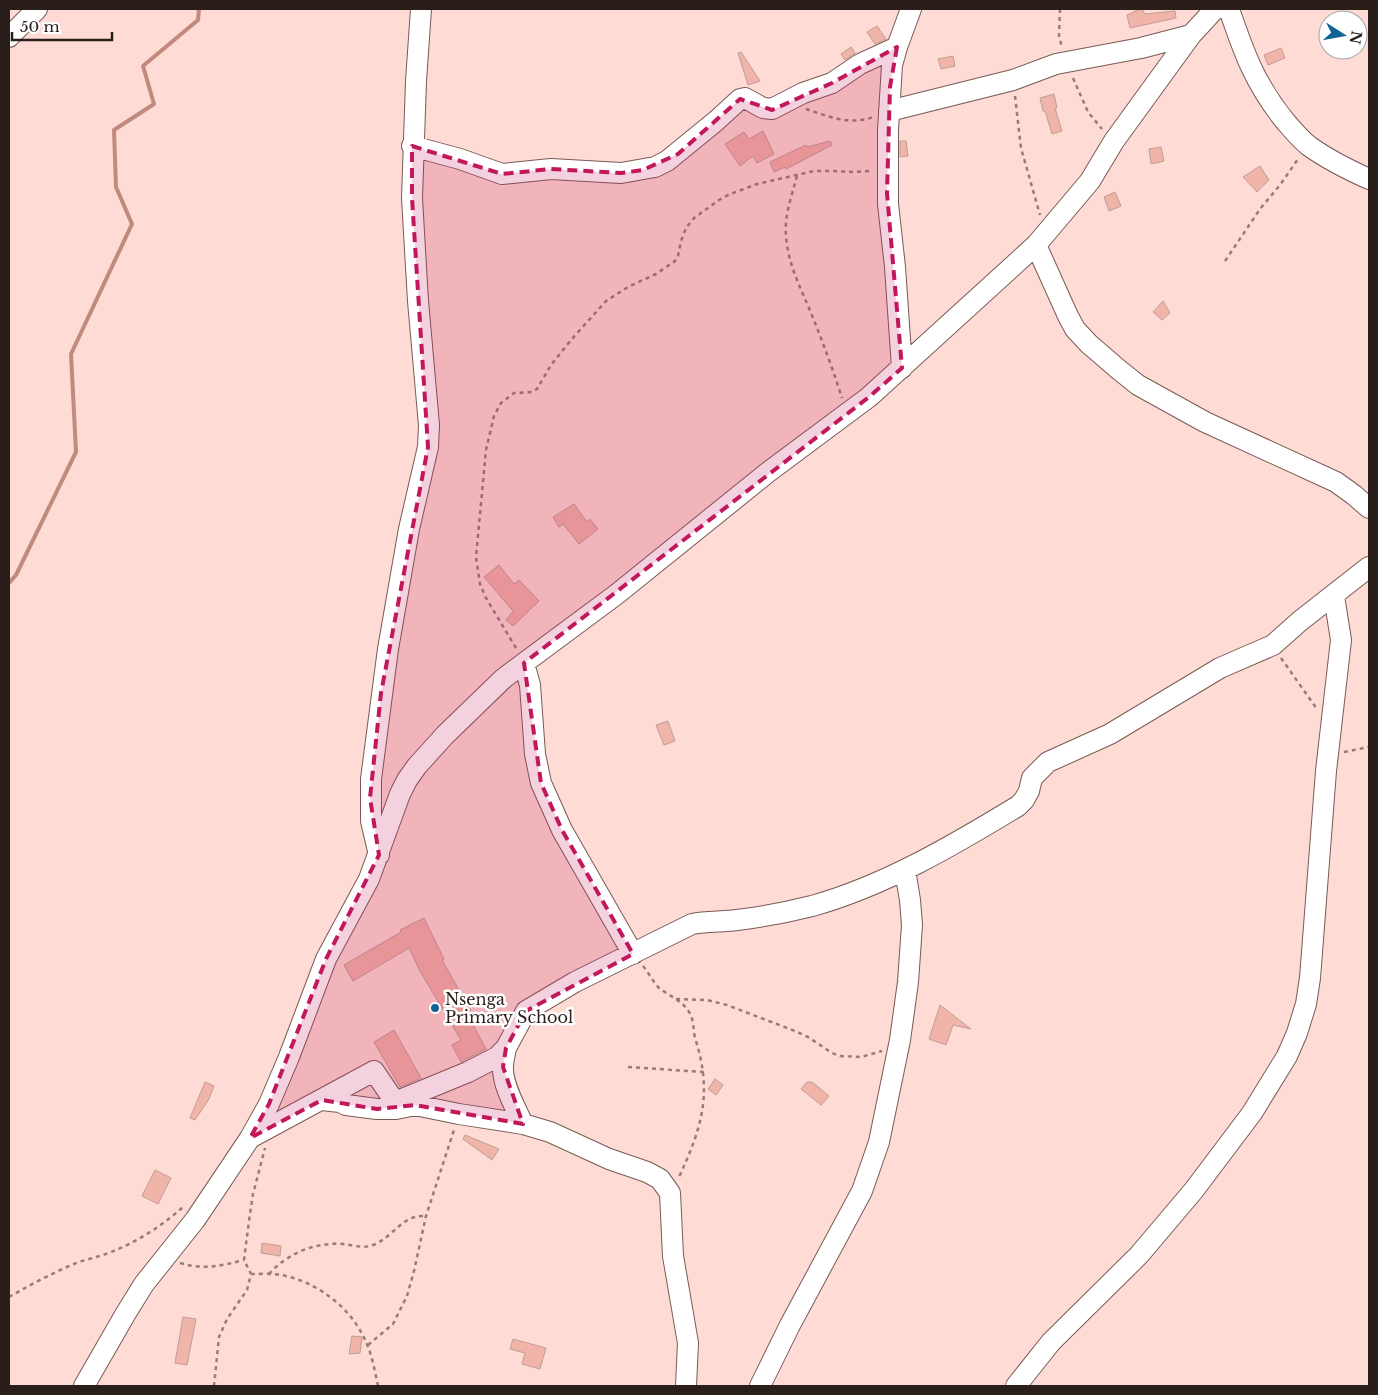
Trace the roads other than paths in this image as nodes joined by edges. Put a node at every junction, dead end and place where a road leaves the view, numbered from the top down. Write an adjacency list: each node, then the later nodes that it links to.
1 (37, 9): 7 (street)
2 (421, 9): 10 (street)
3 (911, 9): 8 (street)
4 (1215, 9): 6 (street)
5 (1229, 9): 11 (street)
6 (1191, 35): 9 (street); 12 (street)
7 (9, 37)
8 (897, 47): 9 (street); 10 (street)
9 (889, 111): 13 (street)
10 (412, 146): 18 (street)
11 (1369, 179)
12 (1041, 240): 13 (street); 14 (street)
13 (902, 368): 17 (street)
14 (1369, 507)
15 (1369, 568): 16 (street)
16 (1334, 596): 19 (street); 28 (street)
17 (524, 663): 18 (street); 20 (street)
18 (379, 855): 24 (street)
19 (905, 870): 20 (street); 27 (street)
20 (633, 954): 21 (street)
21 (506, 1048): 22 (street); 23 (street)
22 (322, 1100): 23 (street); 24 (street)
23 (523, 1124): 26 (street)
24 (250, 1138): 25 (street)
25 (84, 1386)
26 (686, 1386)
27 (760, 1386)
28 (1016, 1386)

